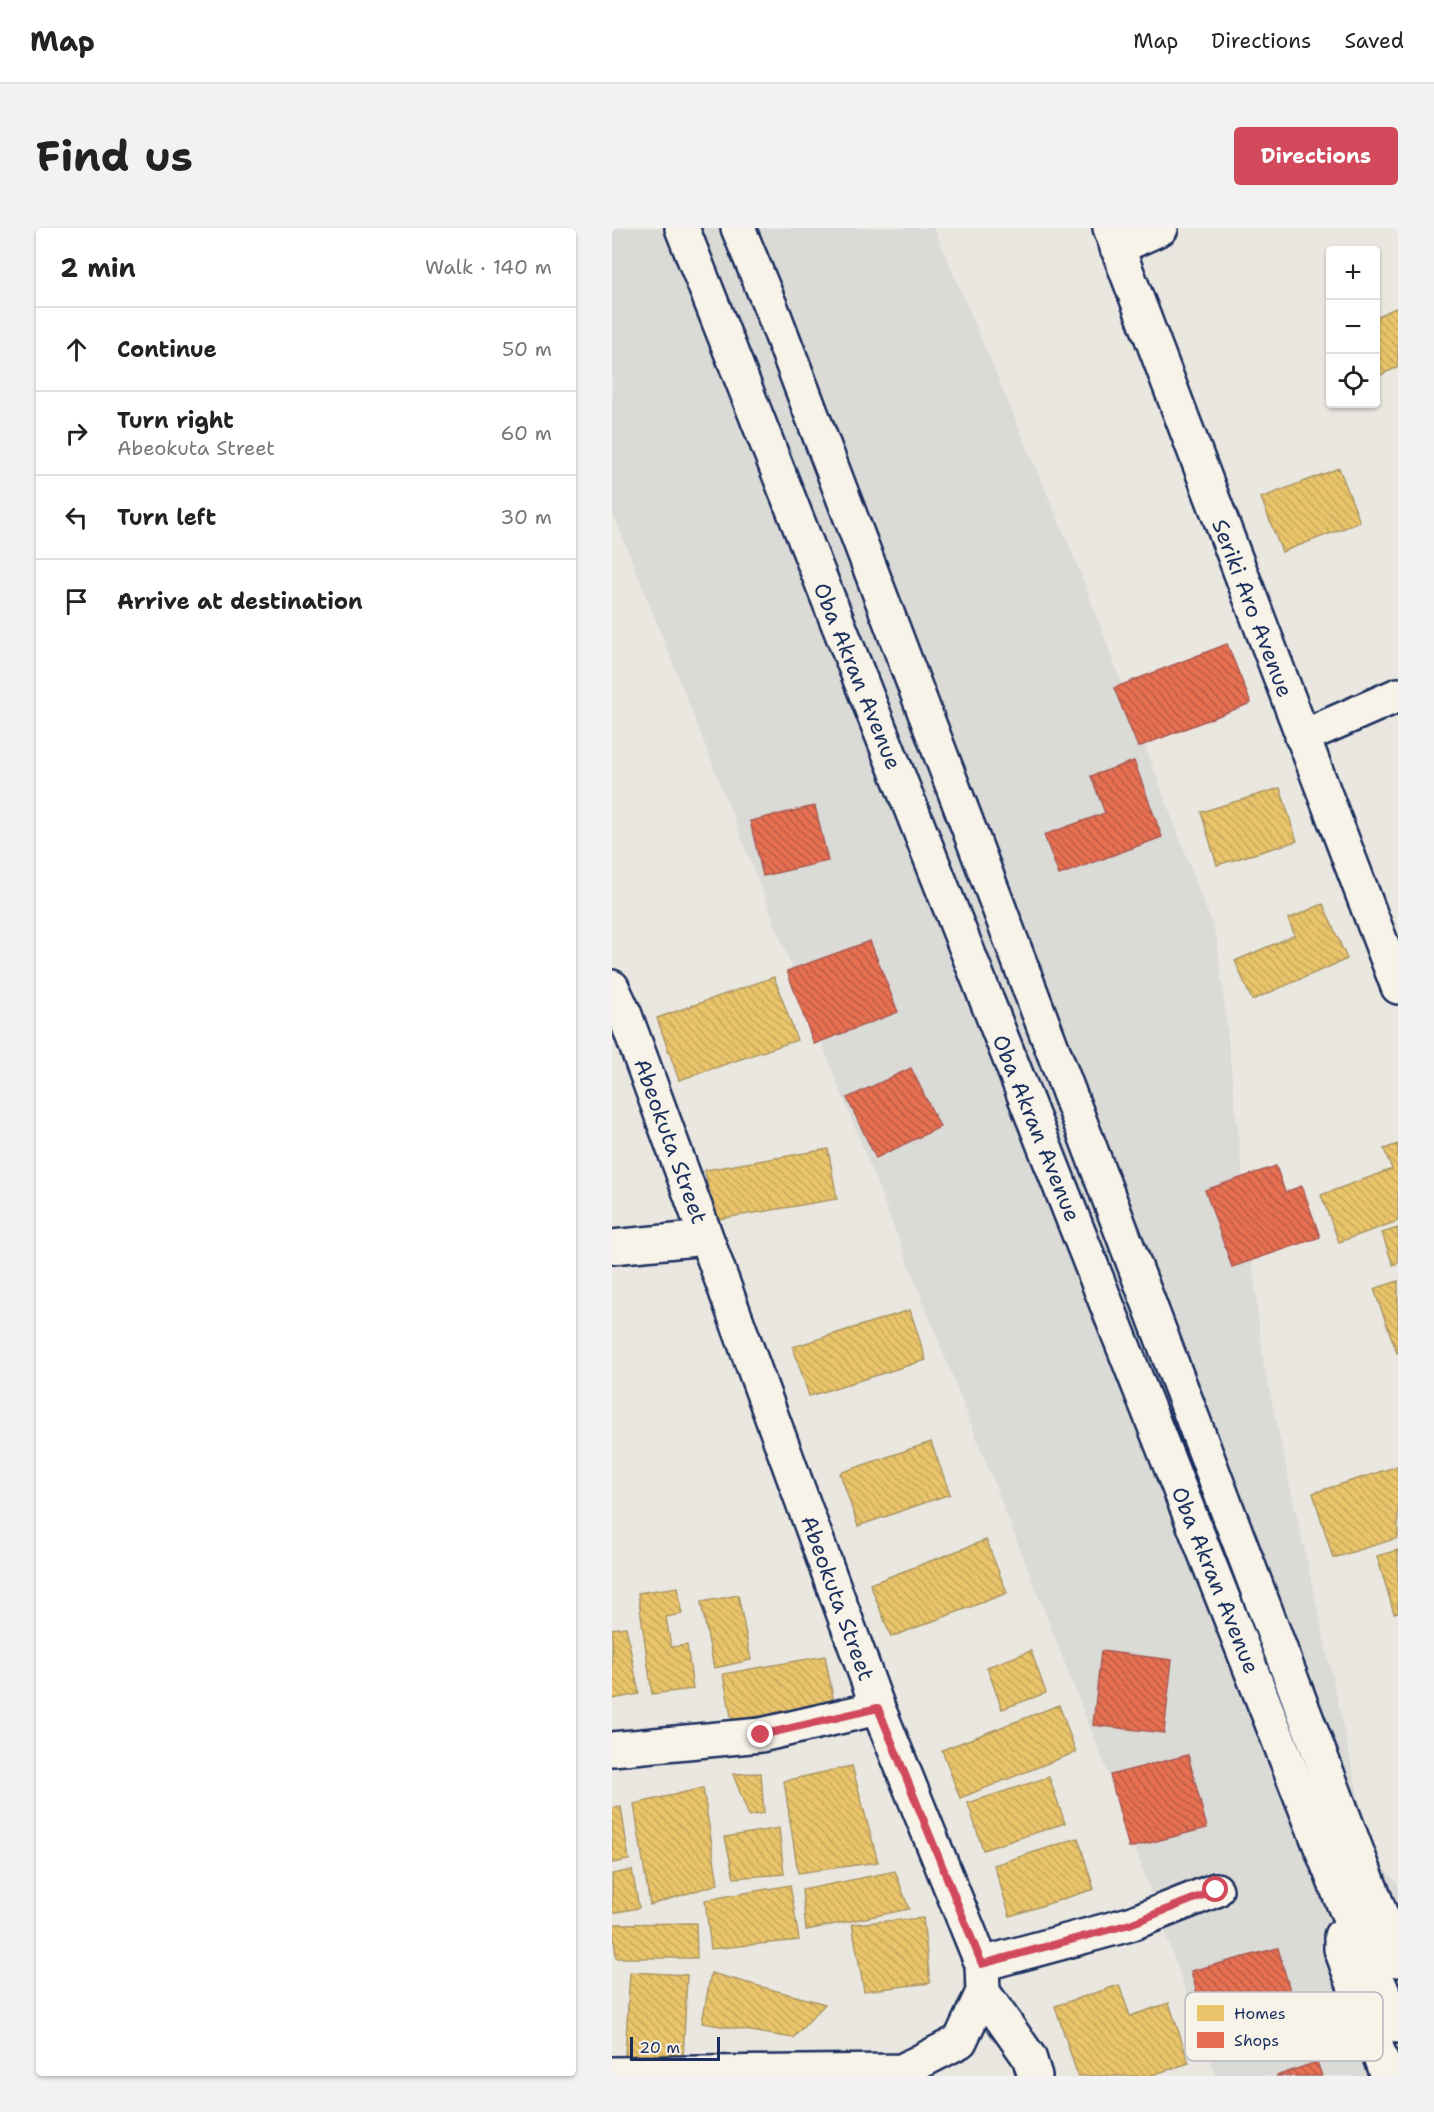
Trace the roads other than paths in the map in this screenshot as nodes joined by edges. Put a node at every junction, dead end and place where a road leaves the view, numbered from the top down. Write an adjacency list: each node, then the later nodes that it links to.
1 (682, 228): 15 (main road, Oba Akran Avenue)
2 (738, 228): 13 (main road, Oba Akran Avenue)
3 (1161, 228): 4 (main road)
4 (1114, 238): 6 (main road, Seriki Aro Avenue)
5 (1398, 695): 6 (main road)
6 (1302, 737): 8 (main road, Seriki Aro Avenue)
7 (612, 987): 9 (main road, Abeokuta Street)
8 (1398, 987)
9 (706, 1238): 10 (main road); 11 (main road, Abeokuta Street)
10 (612, 1247)
11 (878, 1708): 12 (main road); 18 (main road, Abeokuta Street)
12 (612, 1749)
13 (1357, 1855): 16 (main road); 17 (main road, Oba Akran Avenue)
14 (1216, 1890): 18 (main road)
15 (1341, 1898): 19 (main road); 20 (main road, Oba Akran Avenue)
16 (1398, 1925)
17 (1398, 1960)
18 (983, 1978): 24 (main road); 25 (main road, Abeokuta Street)
19 (1357, 1992)
20 (1383, 1992)
21 (1383, 1992): 22 (main road, Oba Akran Avenue)
22 (1398, 2026)
23 (1382, 2061): 26 (main road)
24 (612, 2074)
25 (1035, 2076)
26 (1387, 2076)

